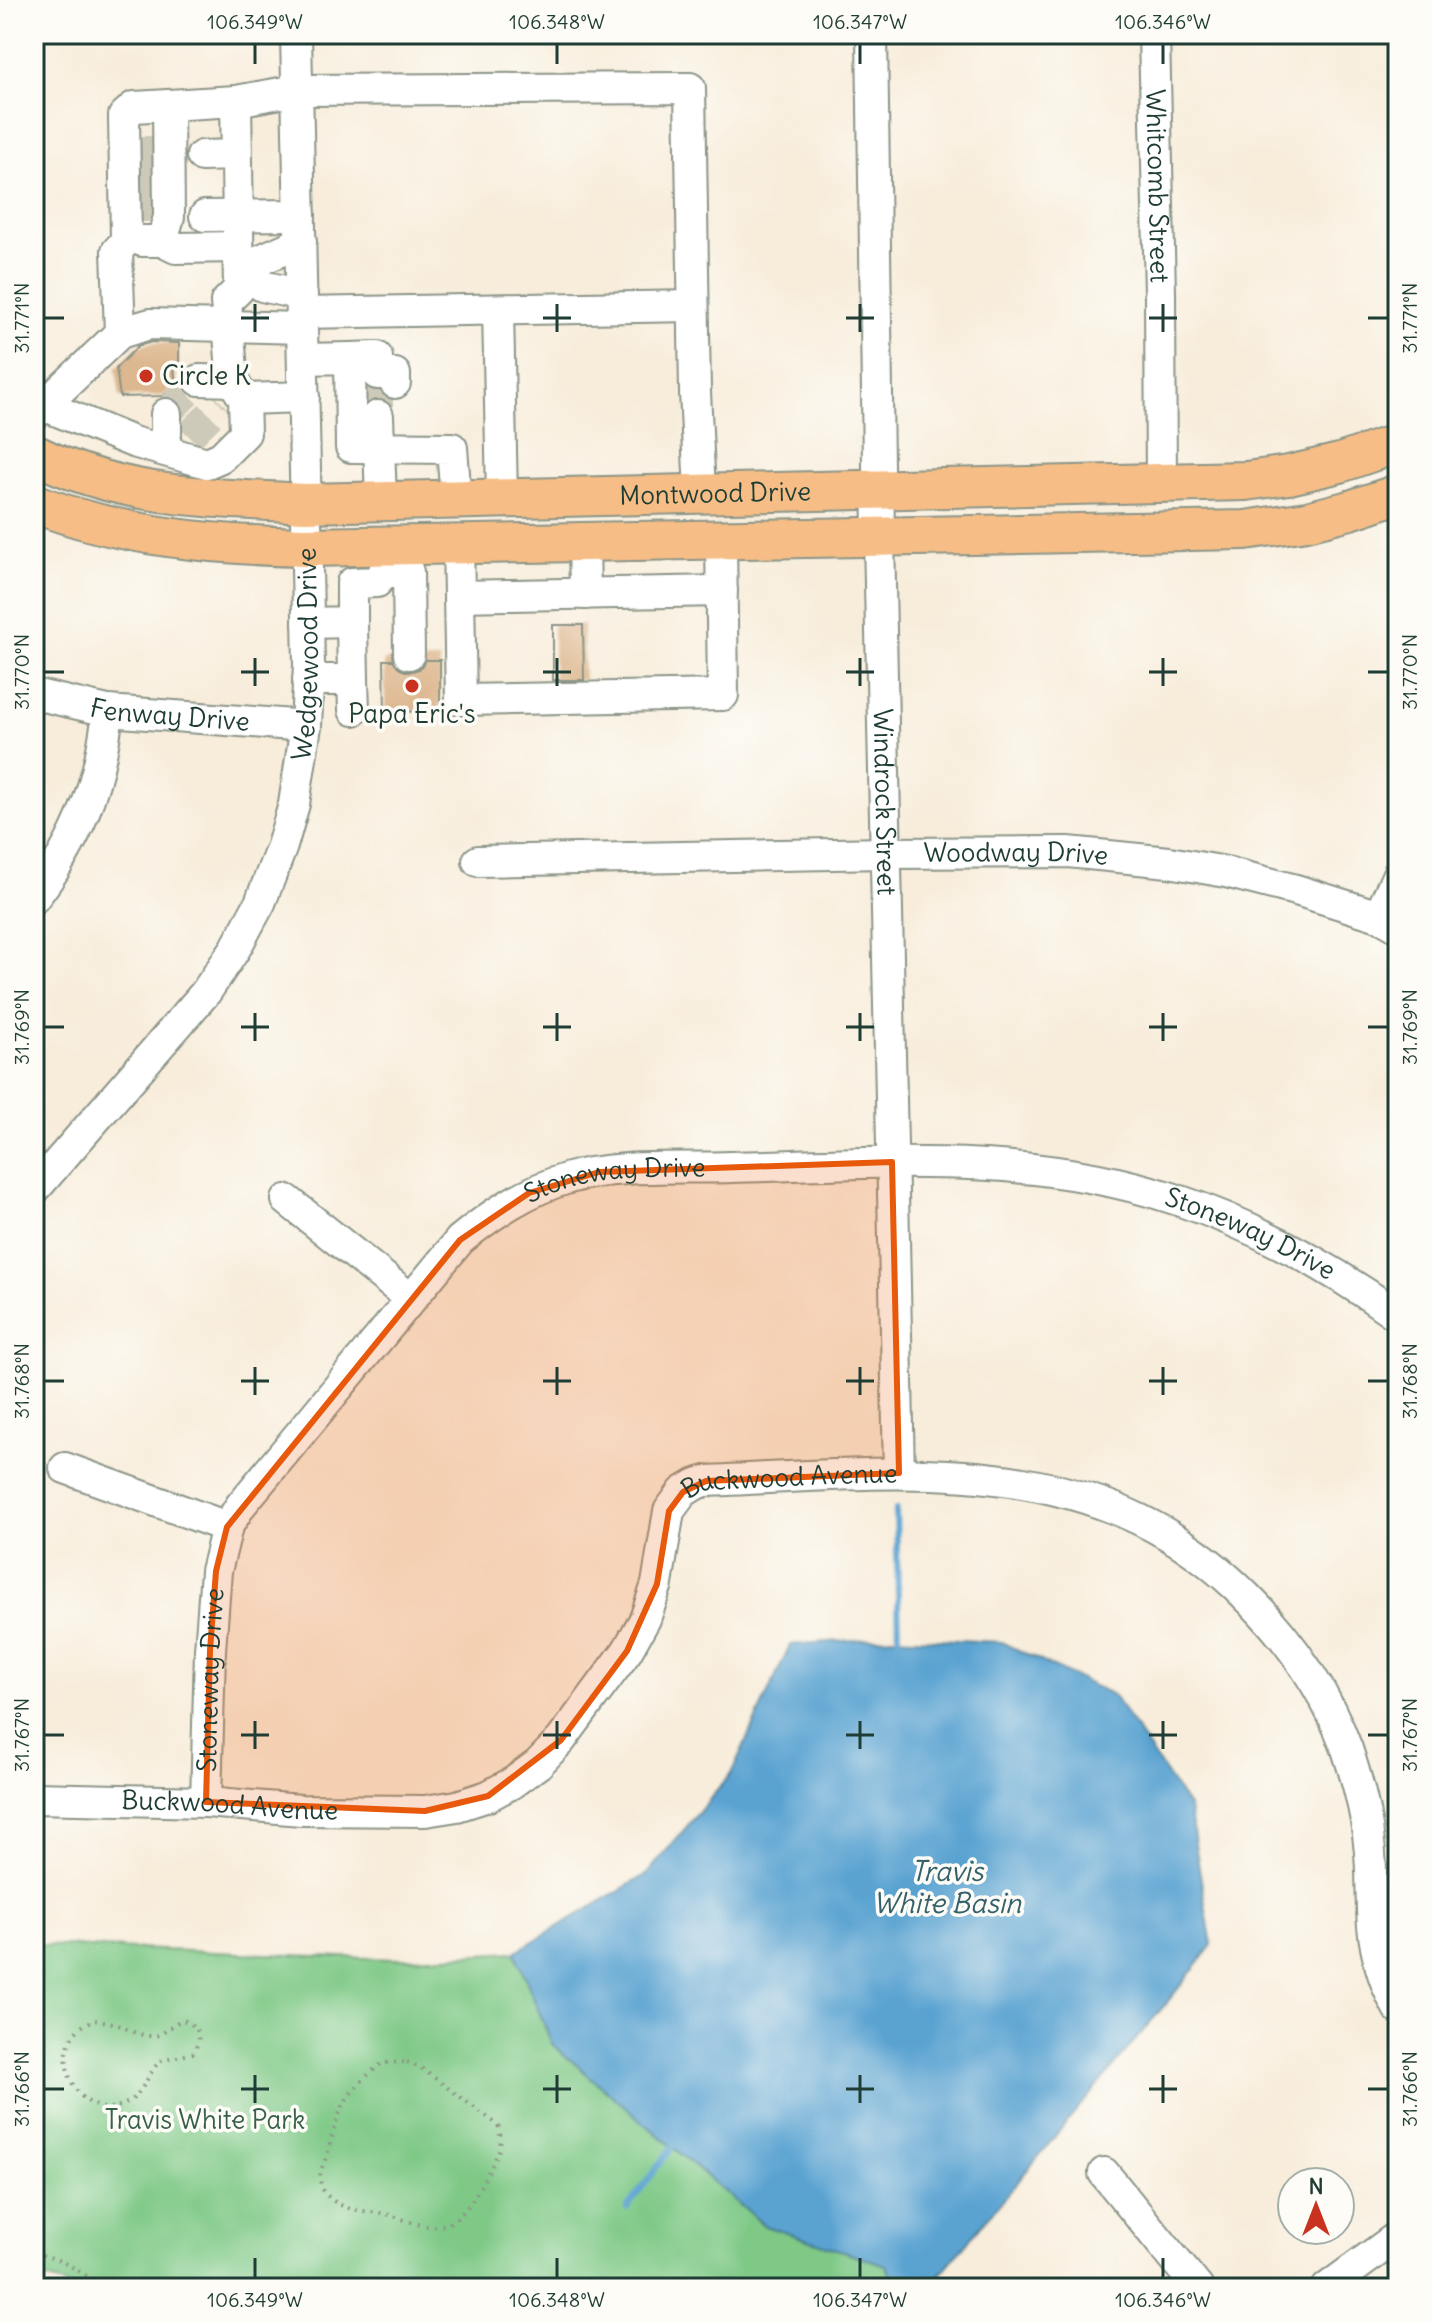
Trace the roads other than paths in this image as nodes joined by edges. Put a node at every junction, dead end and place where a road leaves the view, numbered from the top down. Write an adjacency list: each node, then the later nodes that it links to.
1 (296, 34): 4 (street, Wedgewood Drive)
2 (872, 34): 31 (street, Windrock Street)
3 (1154, 34): 29 (street, Whitcomb Street)
4 (297, 90): 5 (street); 10 (street, Wedgewood Drive); 12 (street)
5 (236, 101): 6 (street); 7 (street)
6 (168, 105): 8 (street); 8 (street)
7 (236, 155): 8 (street); 9 (street)
8 (159, 184): 9 (street); 11 (street); 16 (street)
9 (238, 215): 10 (street); 11 (street)
10 (300, 228): 11 (street); 14 (street, Wedgewood Drive)
11 (241, 263): 14 (street); 15 (street)
12 (693, 306): 13 (street); 32 (street)
13 (498, 310): 14 (street); 36 (street)
14 (302, 312): 15 (street); 18 (street, Wedgewood Drive)
15 (228, 326): 16 (street); 20 (street)
16 (120, 333): 22 (street)
17 (350, 358): 18 (street); 19 (street); 26 (street)
18 (303, 359): 21 (street, Wedgewood Drive)
19 (383, 380)
20 (223, 389): 21 (street); 24 (street)
21 (304, 397): 27 (street, Wedgewood Drive)
22 (38, 410): 24 (street)
23 (387, 416): 26 (street)
24 (166, 439): 30 (street); 35 (street)
25 (1398, 443): 29 (main road, Montwood Drive)
26 (376, 447): 27 (street); 37 (street); 38 (street)
27 (304, 449): 40 (street, Wedgewood Drive)
28 (34, 454): 30 (main road, Montwood Drive)
29 (1161, 484): 31 (main road, Montwood Drive)
30 (122, 486): 35 (main road, Montwood Drive)
31 (879, 489): 32 (main road, Montwood Drive); 41 (street, Windrock Street)
32 (700, 492): 33 (main road, Montwood Drive)
33 (613, 494): 36 (main road, Montwood Drive); 43 (main road)
34 (1398, 494): 41 (main road, Montwood Drive)
35 (180, 497): 40 (main road, Montwood Drive)
36 (502, 497): 37 (main road, Montwood Drive)
37 (456, 499): 38 (main road, Montwood Drive)
38 (381, 501): 40 (main road, Montwood Drive)
39 (34, 503): 45 (main road, Montwood Drive)
40 (306, 503): 45 (street, Wedgewood Drive)
41 (879, 537): 42 (main road, Montwood Drive); 57 (street, Windrock Street)
42 (721, 540): 43 (main road, Montwood Drive); 47 (street)
43 (599, 542): 44 (main road, Montwood Drive); 48 (street)
44 (458, 543): 46 (main road, Montwood Drive); 49 (street)
45 (305, 547): 46 (main road, Montwood Drive); 51 (street, Wedgewood Drive)
46 (408, 558): 50 (street); 52 (street)
47 (722, 591): 48 (street); 49 (street)
48 (585, 594): 49 (street)
49 (459, 596)
50 (352, 622): 51 (street); 53 (street)
51 (308, 623): 53 (street, Wedgewood Drive)
52 (409, 654)
53 (308, 680): 56 (street, Wedgewood Drive)
54 (34, 694): 55 (street, Fenway Drive)
55 (108, 711): 56 (street, Fenway Drive); 60 (street)
56 (306, 726): 63 (street, Wedgewood Drive)
57 (886, 853): 58 (street, Woodway Drive); 61 (street, Woodway Drive); 62 (street, Windrock Street)
58 (478, 861)
59 (1398, 874): 61 (street)
60 (34, 898)
61 (1388, 922)
62 (892, 1162): 65 (street, Stoneway Drive); 66 (street, Stoneway Drive); 68 (street, Windrock Street)
63 (34, 1190)
64 (287, 1200): 65 (street)
65 (411, 1299): 69 (street, Stoneway Drive)
66 (1398, 1316)
67 (65, 1468): 69 (street)
68 (899, 1473): 71 (street, Buckwood Avenue); 72 (street, Buckwood Avenue)
69 (227, 1527): 71 (street, Stoneway Drive)
70 (34, 1798): 71 (street, Buckwood Avenue)
71 (206, 1802)
72 (1398, 2008)
73 (1104, 2173): 75 (street)
74 (1398, 2236): 76 (street)
75 (1198, 2288)
76 (1327, 2288)

